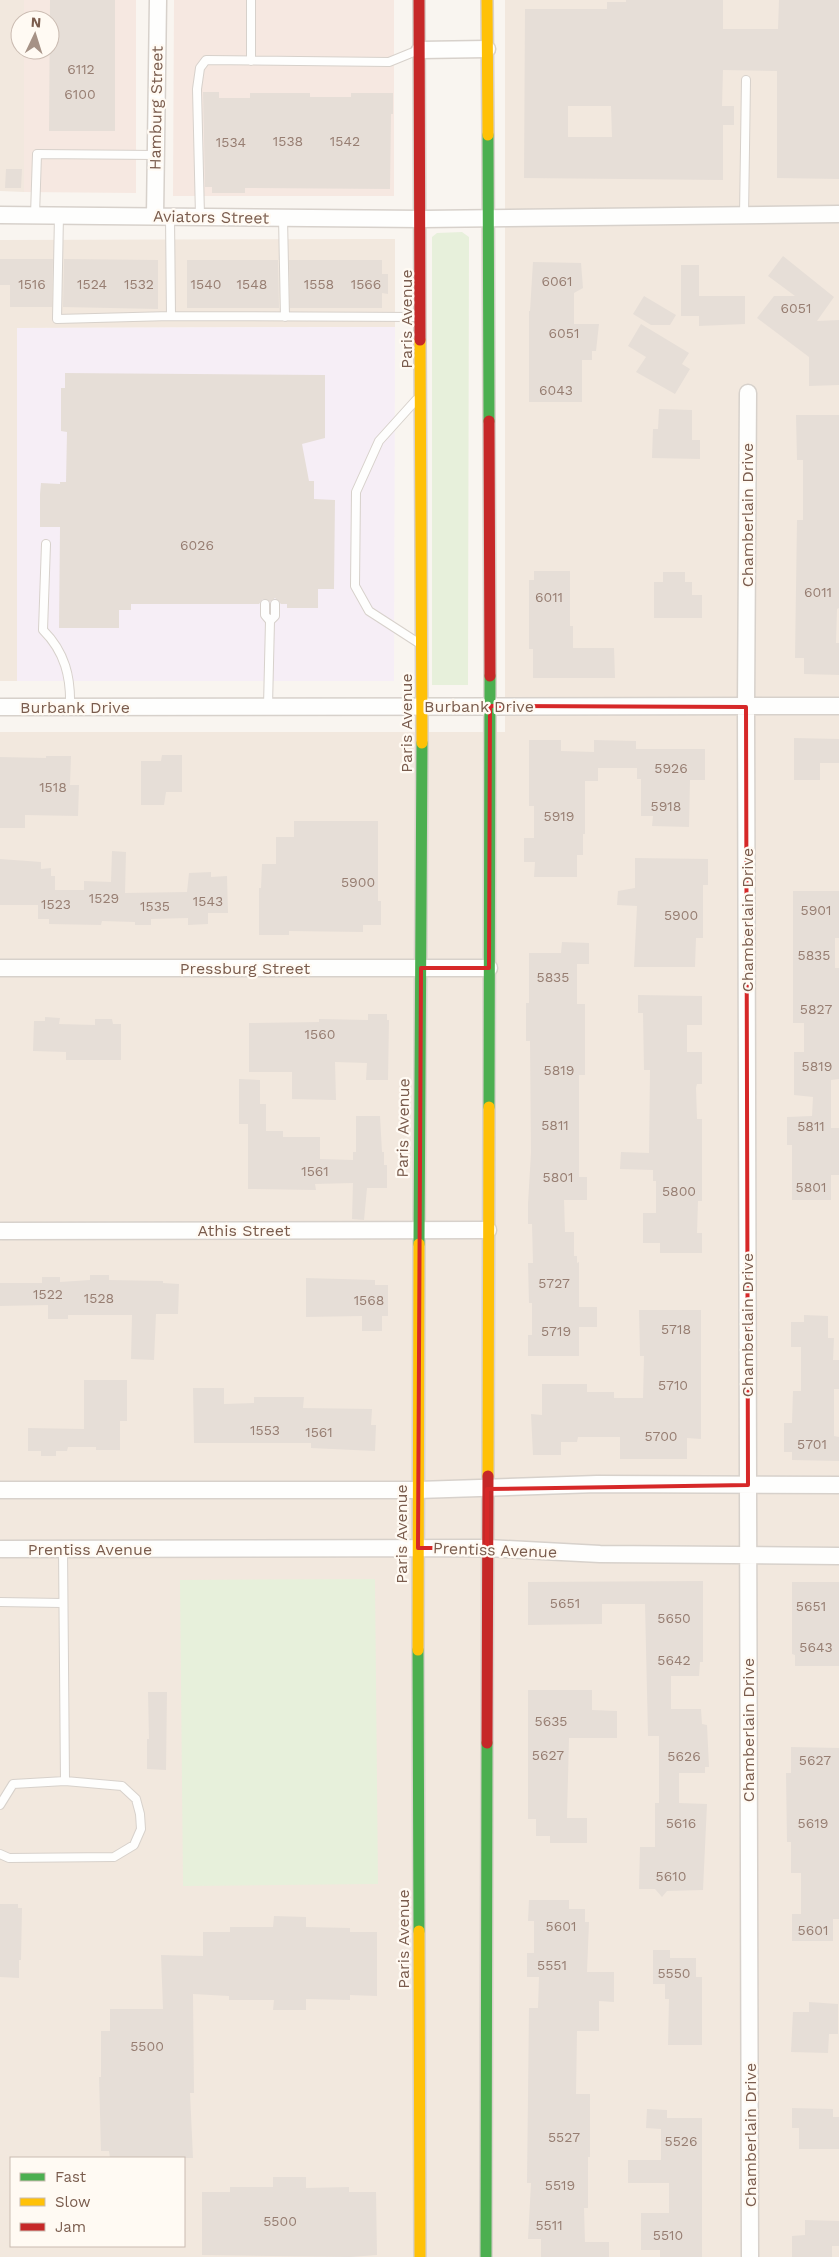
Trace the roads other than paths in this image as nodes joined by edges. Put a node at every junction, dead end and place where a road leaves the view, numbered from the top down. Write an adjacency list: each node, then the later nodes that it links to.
1 (158, 0): 9 (street, Hamburg Street)
2 (251, 0): 7 (lane)
3 (419, 0): 6 (street, Paris Avenue)
4 (487, 0): 5 (street)
5 (487, 49): 6 (street); 18 (street)
6 (420, 50): 7 (lane); 19 (street, Paris Avenue)
7 (251, 61): 16 (lane)
8 (746, 80): 14 (lane)
9 (156, 155): 12 (lane); 15 (street, Hamburg Street)
10 (839, 214): 14 (street, Aviators Street)
11 (0, 215): 12 (street, Aviators Street)
12 (35, 215): 13 (street, Aviators Street)
13 (59, 215): 15 (street, Aviators Street); 20 (lane)
14 (744, 215): 18 (street, Aviators Street)
15 (163, 216): 16 (street, Aviators Street); 20 (lane)
16 (200, 216): 17 (street, Aviators Street)
17 (283, 217): 19 (street, Aviators Street); 21 (lane)
18 (487, 218): 19 (street, Aviators Street); 32 (street)
19 (422, 219): 22 (street, Paris Avenue)
20 (171, 316): 21 (lane)
21 (285, 317): 22 (lane)
22 (422, 317): 23 (street, Paris Avenue)
23 (422, 393): 29 (street, Paris Avenue); 29 (lane)
24 (748, 393): 36 (street, Chamberlain Drive)
25 (46, 544): 35 (lane)
26 (265, 604): 28 (lane)
27 (275, 604): 28 (lane)
28 (270, 621): 30 (lane)
29 (422, 646): 31 (street, Paris Avenue)
30 (268, 706): 31 (street, Burbank Drive); 35 (street, Burbank Drive)
31 (422, 706): 32 (street, Burbank Drive); 38 (street, Paris Avenue)
32 (490, 706): 36 (street, Burbank Drive); 39 (street)
33 (839, 706): 36 (street, Burbank Drive)
34 (0, 707): 35 (street, Burbank Drive)
35 (70, 707)
36 (746, 707): 43 (street, Chamberlain Drive)
37 (0, 968): 38 (street, Pressburg Street)
38 (421, 968): 39 (street, Pressburg Street); 41 (street, Paris Avenue)
39 (489, 968): 42 (street)
40 (0, 1230): 41 (street, Athis Street)
41 (418, 1230): 42 (street, Athis Street); 47 (street, Paris Avenue)
42 (488, 1230): 45 (street)
43 (748, 1485): 44 (street); 45 (street); 53 (street, Chamberlain Drive)
44 (839, 1485)
45 (487, 1489): 47 (street); 49 (street)
46 (0, 1490): 47 (street)
47 (418, 1490): 48 (street, Paris Avenue)
48 (418, 1548): 49 (street, Prentiss Avenue); 51 (street, Prentiss Avenue); 59 (street, Paris Avenue)
49 (487, 1548): 53 (street, Prentiss Avenue); 60 (street)
50 (0, 1549): 51 (street, Prentiss Avenue)
51 (63, 1549): 55 (lane)
52 (839, 1556): 53 (street, Prentiss Avenue)
53 (748, 1557): 61 (street, Chamberlain Drive)
54 (0, 1602): 55 (lane)
55 (62, 1603): 56 (lane)
56 (65, 1781): 57 (lane); 58 (lane)
57 (0, 1805)
58 (0, 1854)
59 (420, 2257)
60 (486, 2257)
61 (750, 2257)

